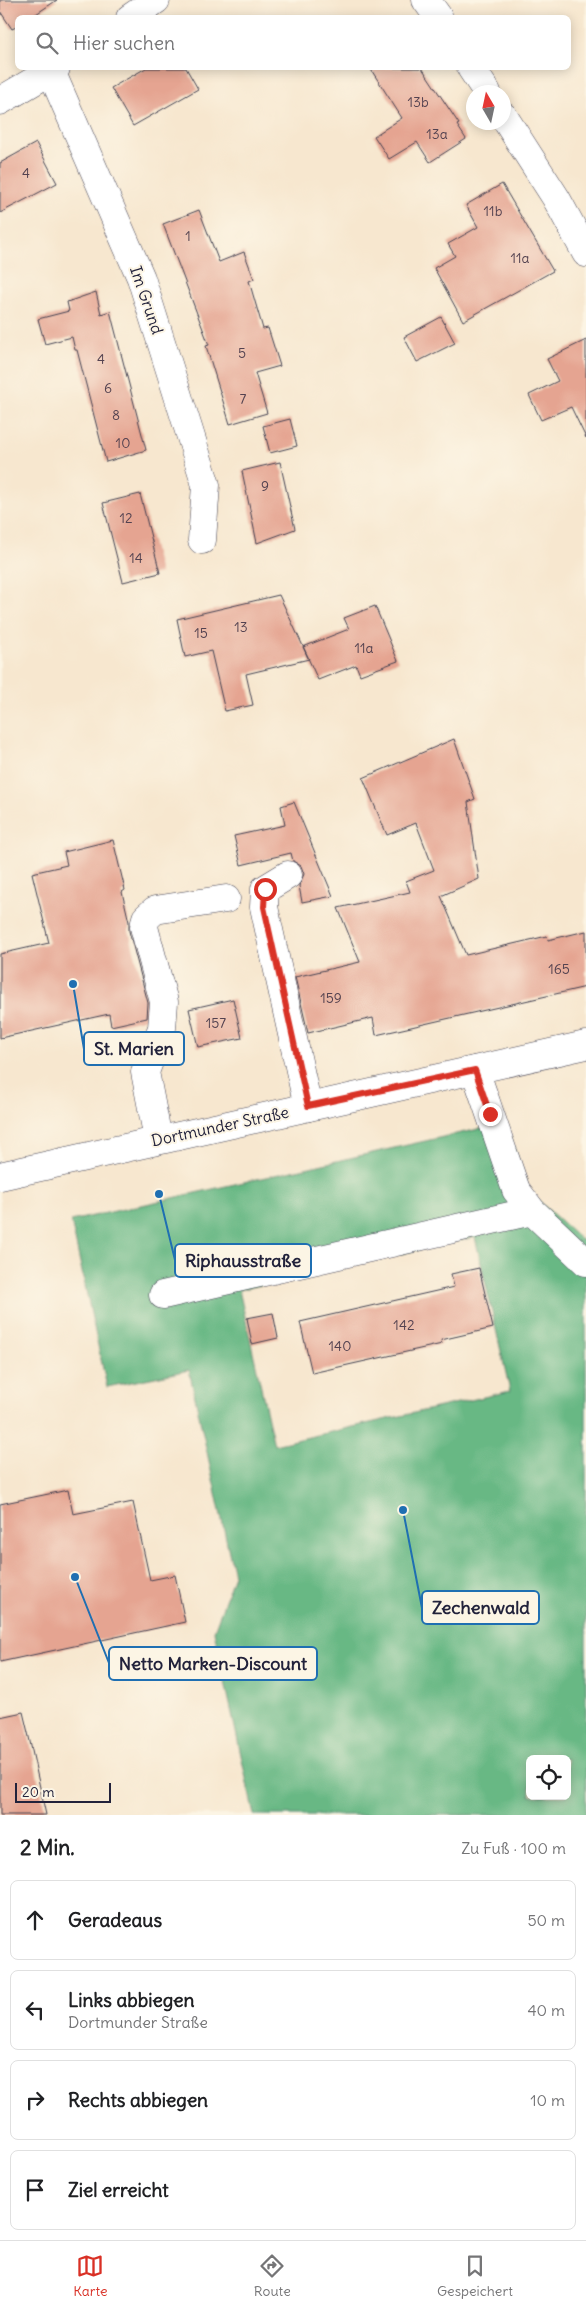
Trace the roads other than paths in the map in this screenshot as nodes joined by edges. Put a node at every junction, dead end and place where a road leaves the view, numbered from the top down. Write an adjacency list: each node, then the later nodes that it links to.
1 (156, 0): 3 (street)
2 (426, 0): 4 (street)
3 (134, 15)
4 (437, 15)
5 (52, 70): 9 (street)
6 (54, 70): 12 (street, Im Grund)
7 (472, 70): 8 (street)
8 (482, 85)
9 (0, 101)
10 (511, 128): 11 (street)
11 (586, 253)
12 (202, 540)
13 (288, 875): 17 (street)
14 (226, 899): 18 (street)
15 (586, 1045): 16 (street, Dortmunder Straße)
16 (475, 1070): 17 (street, Dortmunder Straße); 20 (street)
17 (308, 1106): 18 (street, Dortmunder Straße)
18 (158, 1140): 19 (street, Dortmunder Straße)
19 (0, 1176)
20 (532, 1211): 21 (street); 22 (street)
21 (586, 1262)
22 (163, 1294)

